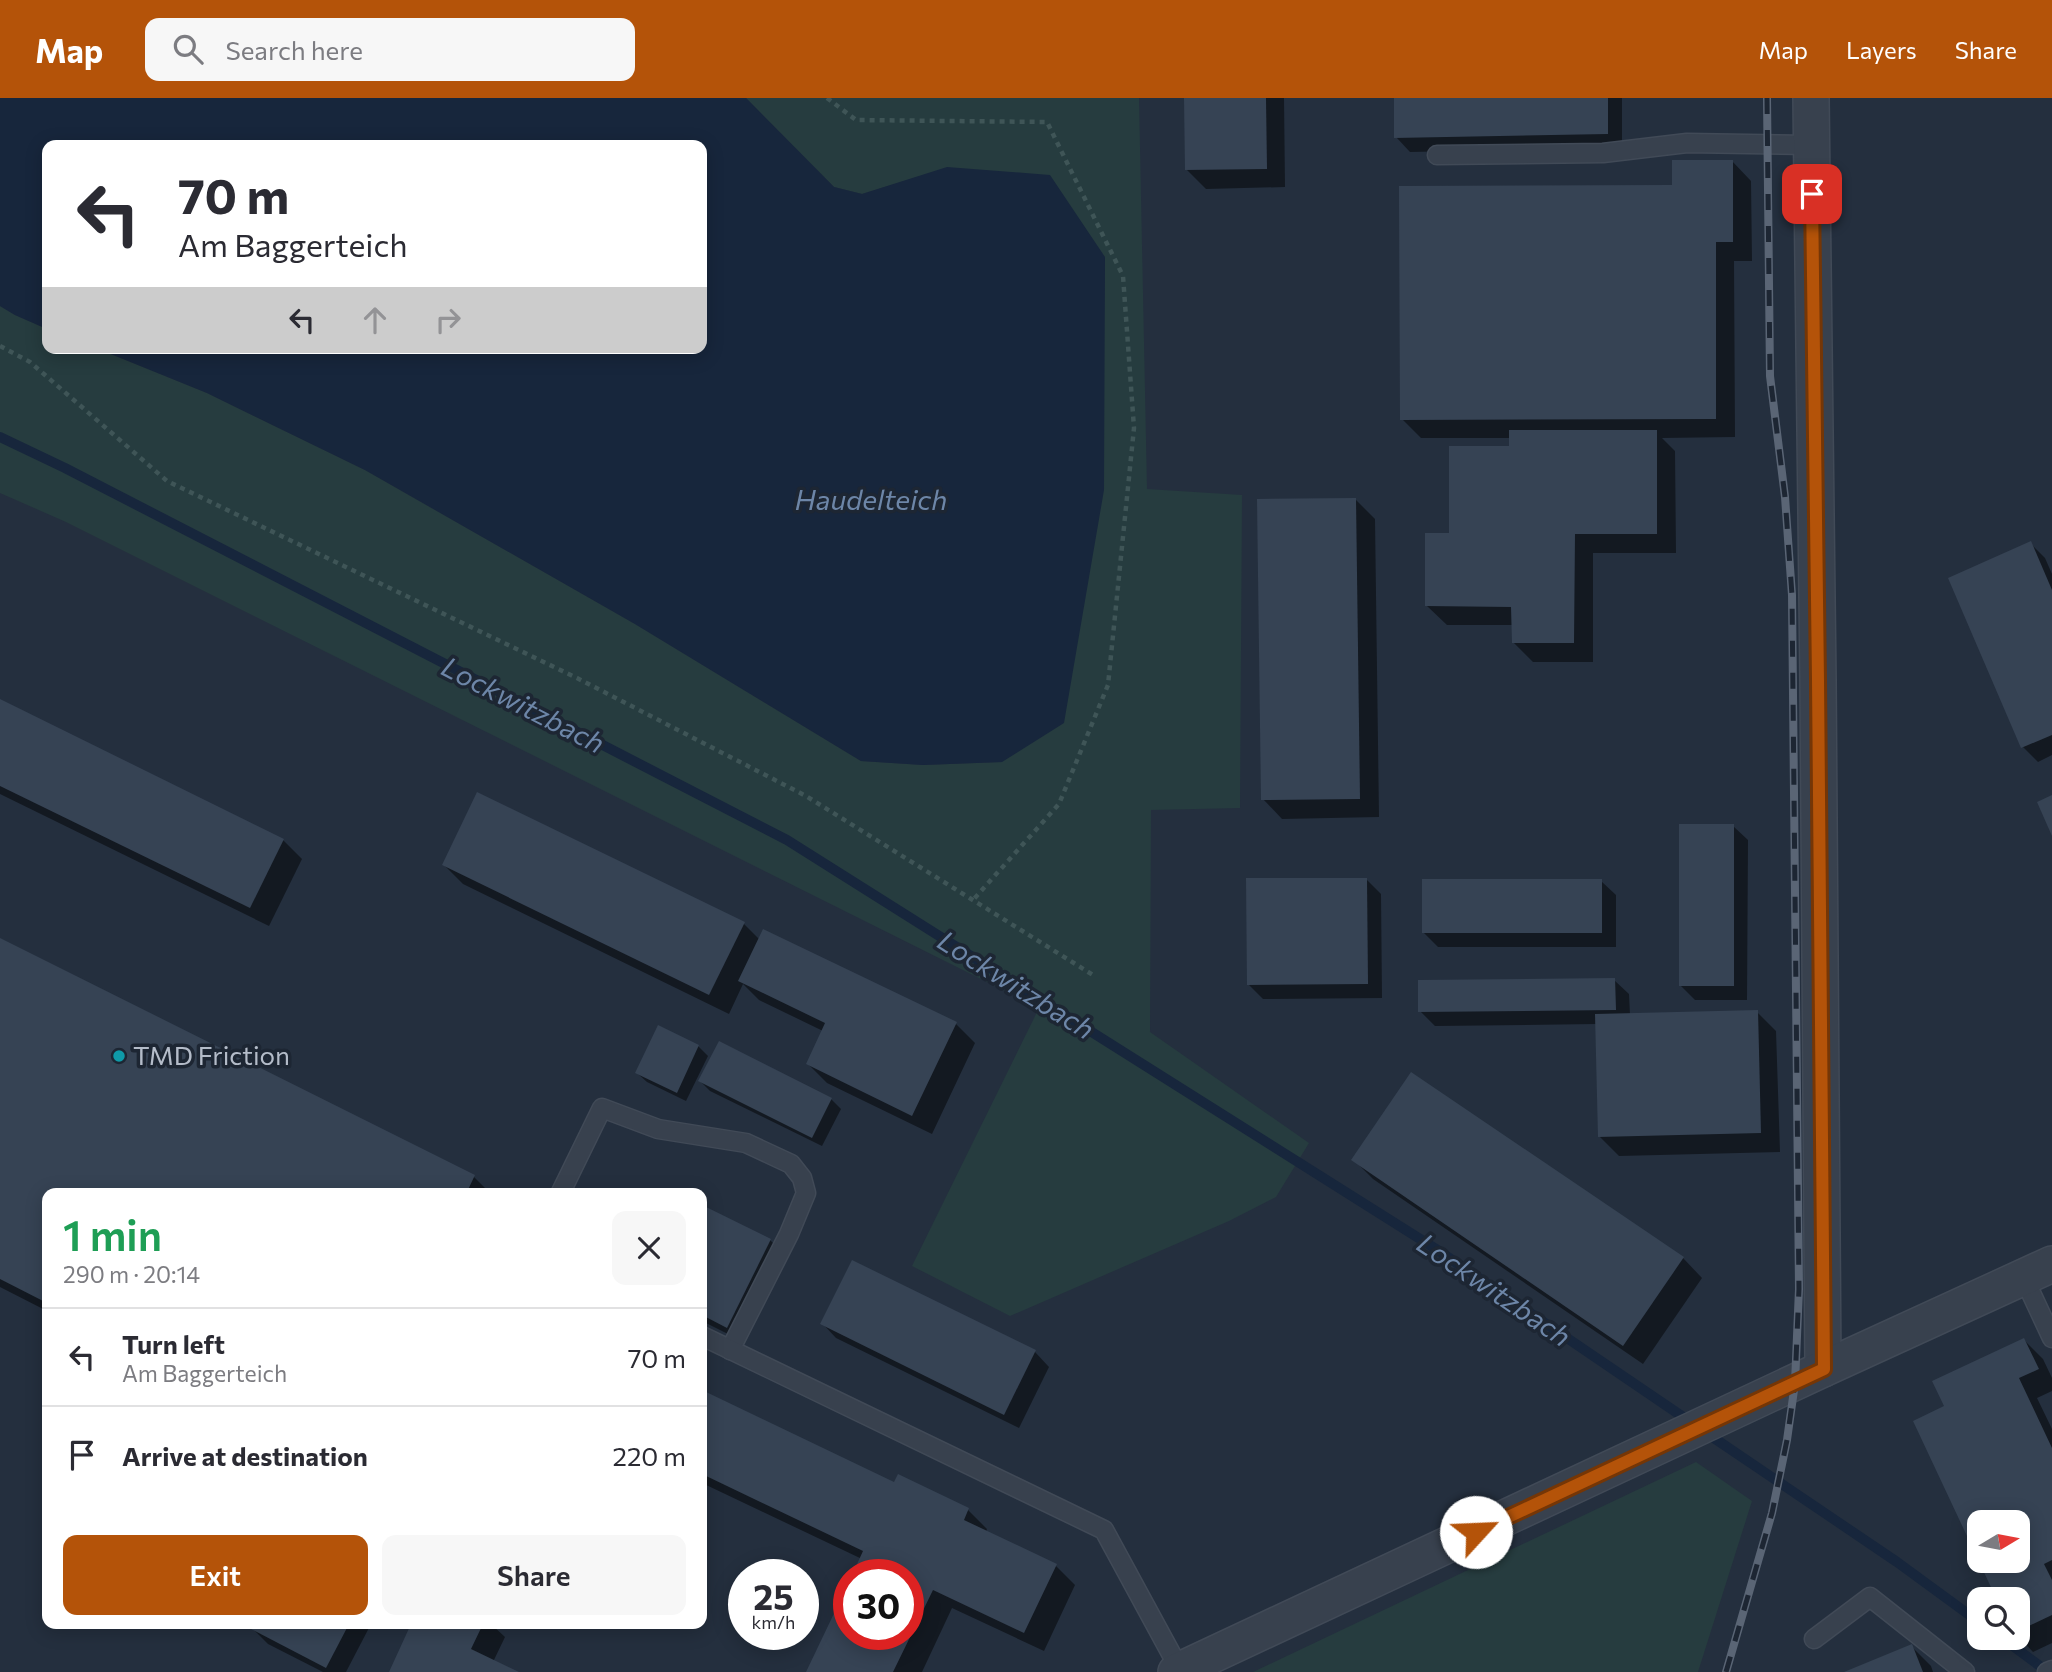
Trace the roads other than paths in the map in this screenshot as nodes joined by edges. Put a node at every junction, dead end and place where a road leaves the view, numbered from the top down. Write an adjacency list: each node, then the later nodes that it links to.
1 (1811, 98): 2 (street)
2 (1812, 145): 3 (lane); 9 (street)
3 (1437, 155)
4 (563, 1188): 8 (lane)
5 (2038, 1271): 7 (lane); 9 (street)
6 (707, 1338): 8 (lane)
7 (2052, 1338)
8 (730, 1350): 12 (lane)
9 (1824, 1369): 12 (street)
10 (1814, 1639): 13 (lane)
11 (2052, 1670): 14 (lane)
12 (1178, 1671)
13 (1965, 1672)
14 (2047, 1672)

